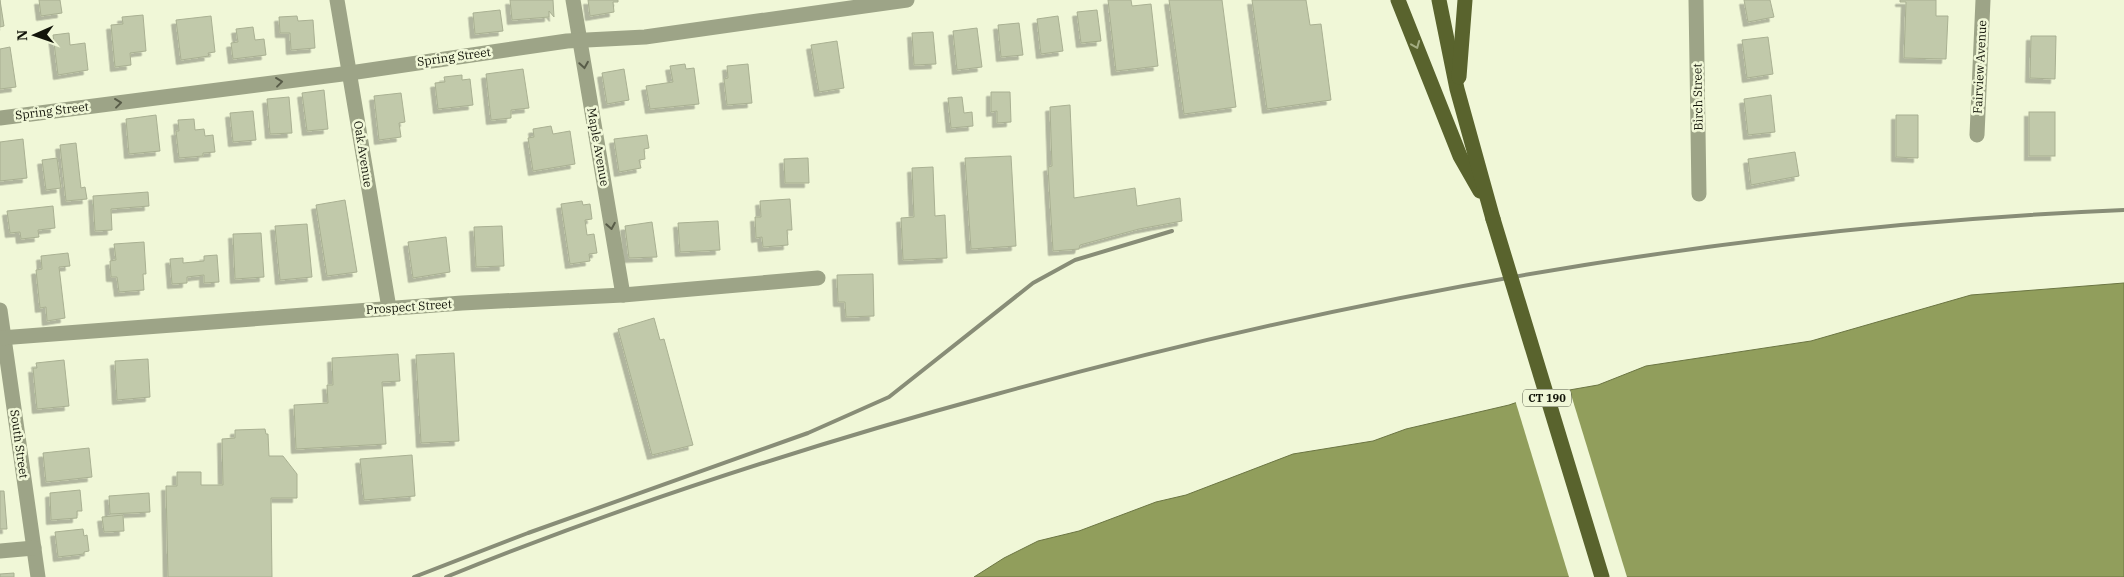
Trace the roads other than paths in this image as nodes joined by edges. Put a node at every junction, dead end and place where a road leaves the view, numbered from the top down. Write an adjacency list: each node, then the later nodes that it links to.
1 (337, 0): 10 (street, Oak Avenue)
2 (573, 0): 9 (street, Maple Avenue)
3 (907, 0): 9 (street, Spring Street)
4 (1398, 0): 15 (main road, one-way to 15)
5 (1439, 0): 11 (main road, CT 190)
6 (1464, 0): 11 (main road)
7 (1696, 0): 14 (street, Birch Street)
8 (1983, 0): 13 (street, Fairview Avenue)
9 (580, 41): 10 (street, Spring Street); 17 (street, Maple Avenue, one-way to 17)
10 (350, 73): 12 (street, Spring Street, one-way to 10); 18 (street, Oak Avenue)
11 (1458, 88): 15 (main road, CT 190)
12 (0, 118)
13 (1977, 135)
14 (1699, 194)
15 (1488, 202): 24 (main road, CT 190, bridge)
16 (818, 278): 17 (street, Prospect Street)
17 (623, 295): 18 (street, Prospect Street)
18 (388, 308): 20 (street, Prospect Street)
19 (0, 310): 20 (street, South Street)
20 (2, 338): 21 (street, South Street)
21 (34, 548): 22 (street); 23 (street, South Street)
22 (0, 551)
23 (38, 577)
24 (1602, 577)

